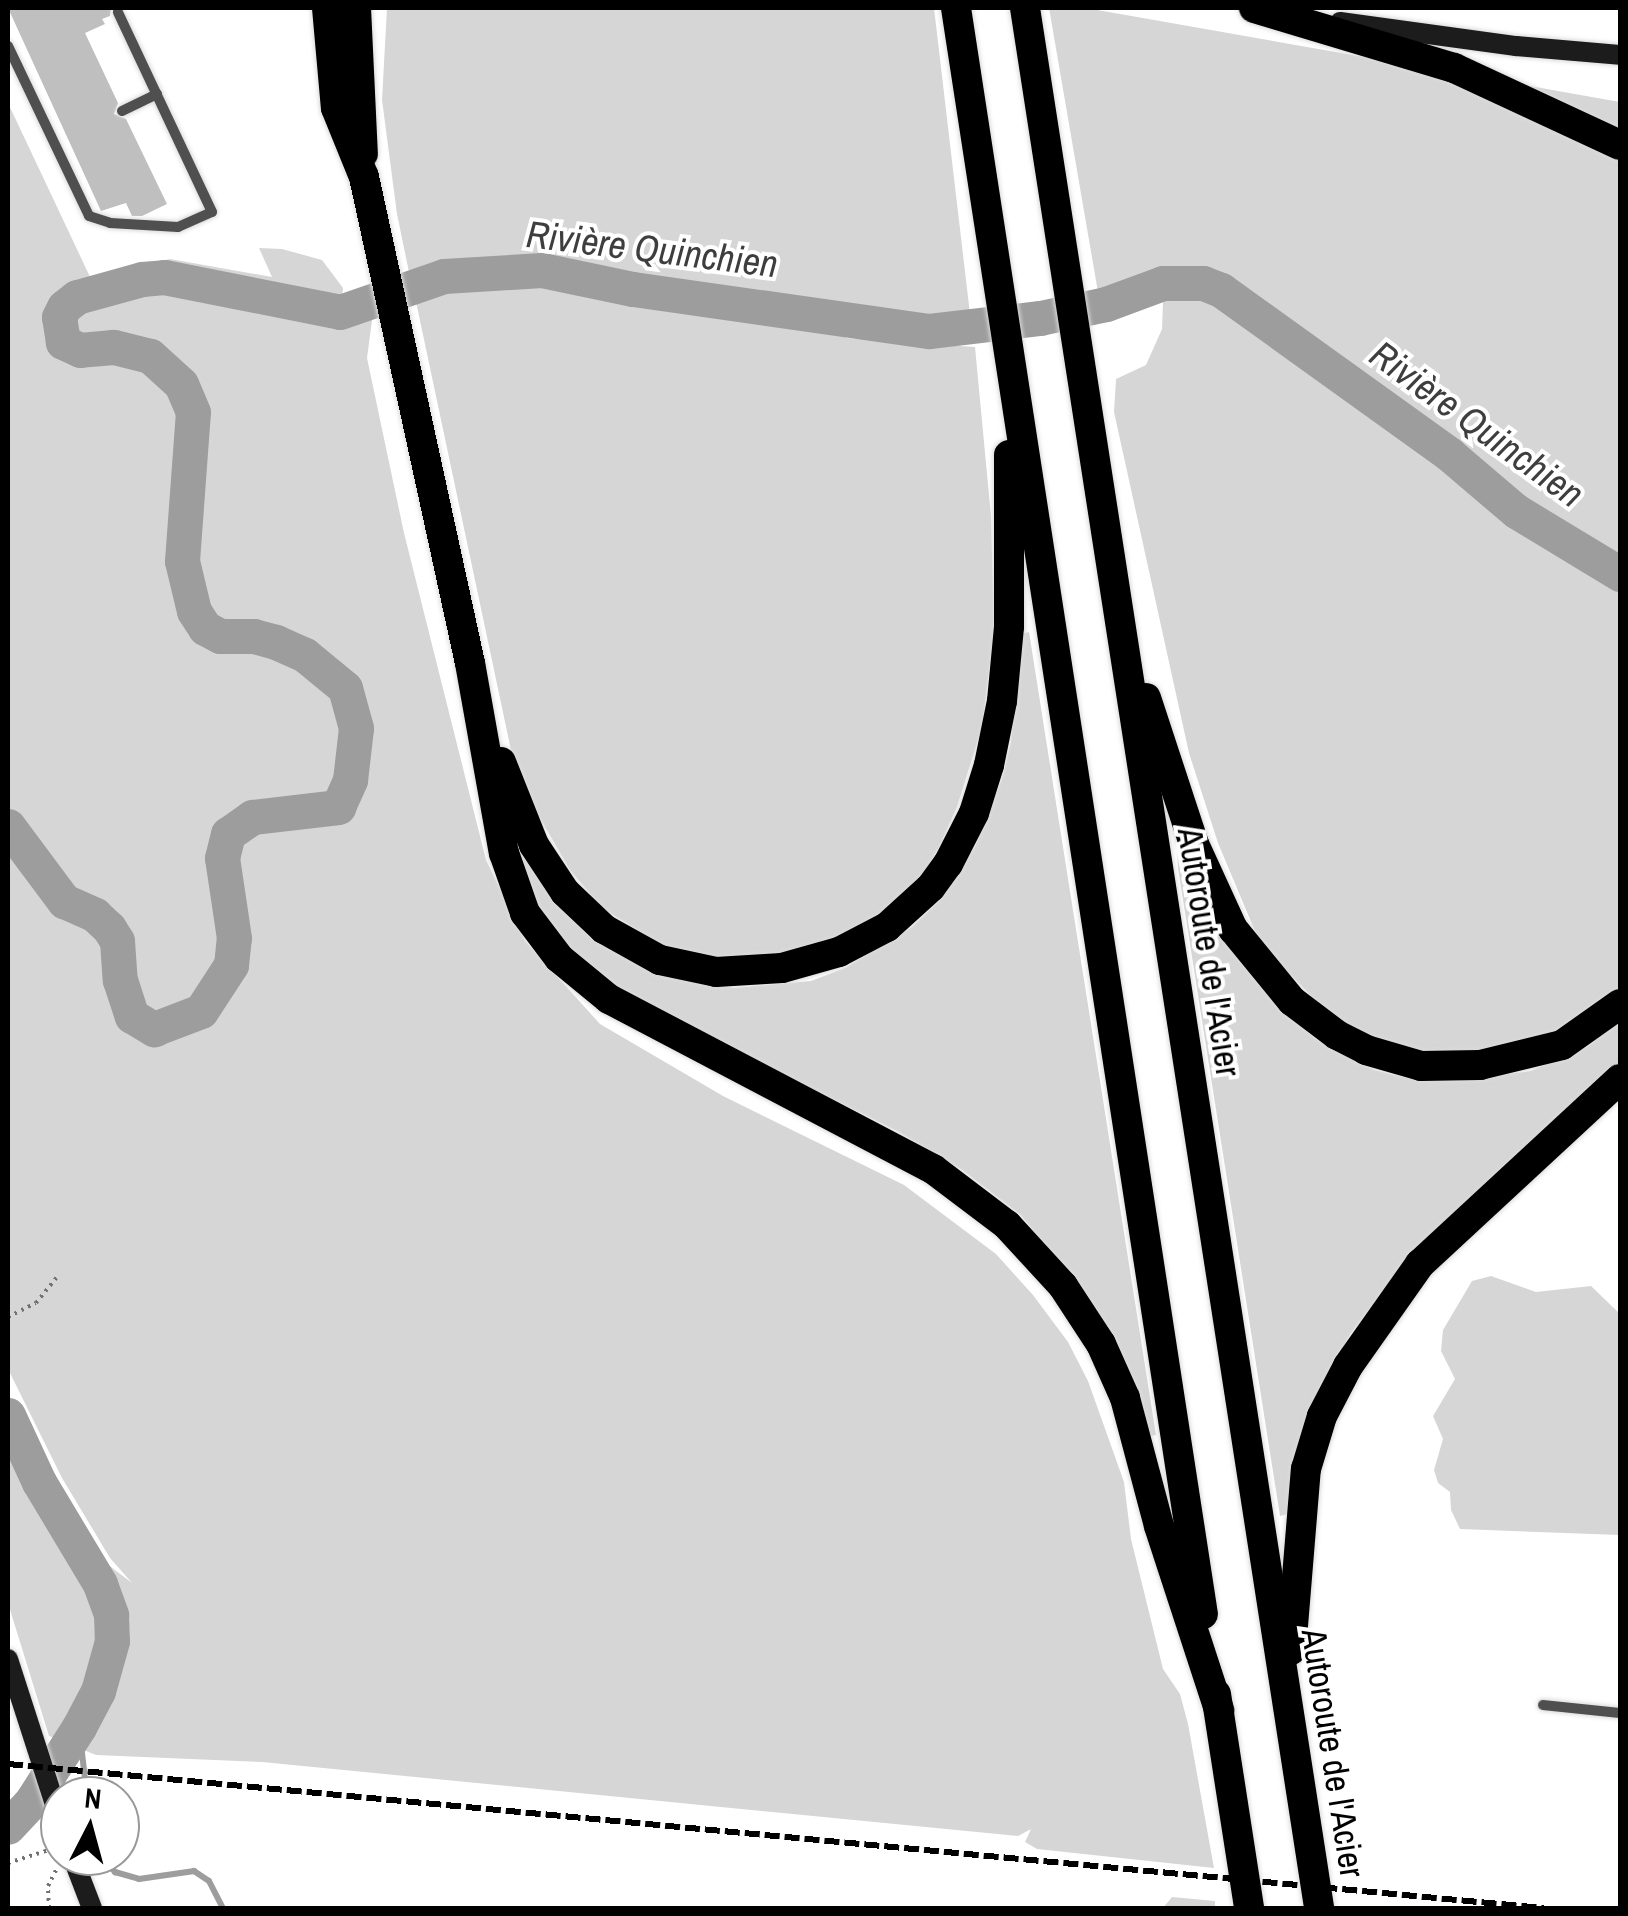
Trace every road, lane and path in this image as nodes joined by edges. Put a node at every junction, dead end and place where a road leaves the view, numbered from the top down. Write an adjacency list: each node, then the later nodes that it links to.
1 (324, 8): 12 (highway)
2 (356, 8): 12 (highway)
3 (956, 8): 13 (highway)
4 (1025, 8): 14 (highway, Autoroute de l'Acier)
5 (1255, 8): 8 (main road); 11 (highway)
6 (118, 12): 9 (lane)
7 (8, 46): 9 (lane)
8 (1620, 55)
9 (157, 94): 10 (lane)
10 (122, 111)
11 (1620, 145)
12 (364, 178): 15 (highway)
13 (1008, 349): 15 (highway); 23 (highway)
14 (1118, 614): 16 (highway); 22 (highway, Autoroute de l'Acier)
15 (470, 663): 23 (highway)
16 (1620, 1004)
17 (1620, 1080): 22 (highway)
18 (58, 1277): 19 (path)
19 (8, 1317)
20 (8, 1659): 25 (main road)
21 (1543, 1705): 24 (lane)
22 (1288, 1708): 33 (highway, Autoroute de l'Acier)
23 (1218, 1710): 32 (highway)
24 (1620, 1713)
25 (47, 1776)
26 (40, 1858): 27 (path)
27 (8, 1863)
28 (51, 1876): 30 (path)
29 (78, 1876): 31 (main road)
30 (49, 1908)
31 (92, 1908)
32 (1249, 1908)
33 (1319, 1908)

